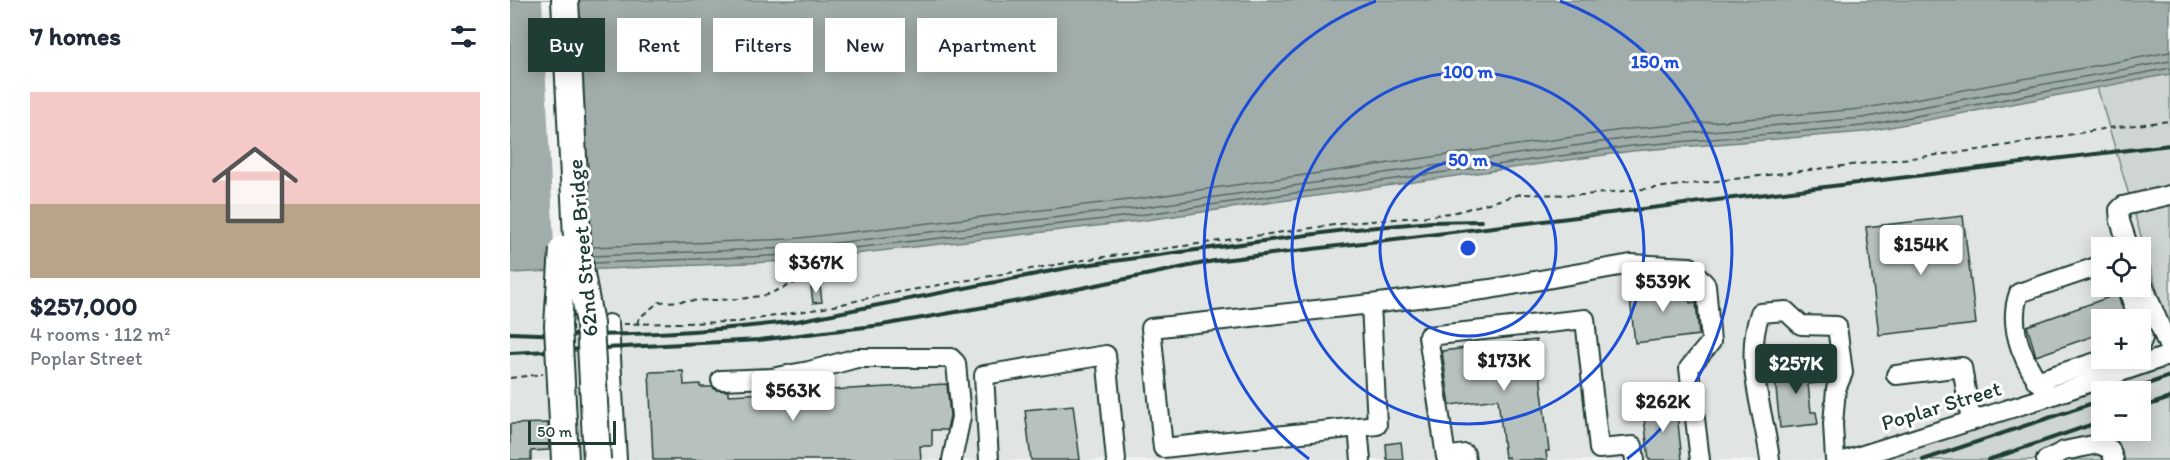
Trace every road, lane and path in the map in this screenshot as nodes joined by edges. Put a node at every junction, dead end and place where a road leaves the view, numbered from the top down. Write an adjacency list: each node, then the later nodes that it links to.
1 (550, 0): 6 (highway, 62nd Street Bridge)
2 (565, 0): 6 (highway, 62nd Street Bridge)
3 (2170, 121): 12 (path)
4 (2170, 195): 5 (street)
5 (2125, 237)
6 (570, 253): 22 (highway, 62nd Street Bridge, bridge); 23 (highway, bridge); 24 (highway, 62nd Street Bridge, bridge)
7 (2091, 269): 18 (street)
8 (800, 281): 12 (path)
9 (2148, 297): 13 (street)
10 (1371, 304): 21 (street); 21 (street); 32 (street)
11 (609, 324): 12 (path); 25 (street)
12 (637, 324)
13 (2170, 350)
14 (2170, 355): 19 (street, Poplar Street)
15 (2091, 364): 18 (street)
16 (1896, 375): 20 (street)
17 (721, 380): 26 (street)
18 (2036, 381): 19 (street)
19 (2050, 396): 20 (street, Poplar Street)
20 (1971, 421): 35 (street, Poplar Street)
21 (1358, 427): 29 (street)
22 (565, 460)
23 (581, 460)
24 (597, 460)
25 (617, 460)
26 (952, 460)
27 (989, 460): 28 (street)
28 (1116, 460)
29 (1361, 460)
30 (1466, 460): 31 (street)
31 (1635, 460)
32 (1700, 460)
33 (1770, 460): 34 (street)
34 (1835, 460)
35 (1847, 460)
36 (2046, 460): 37 (street)
37 (2114, 460)

